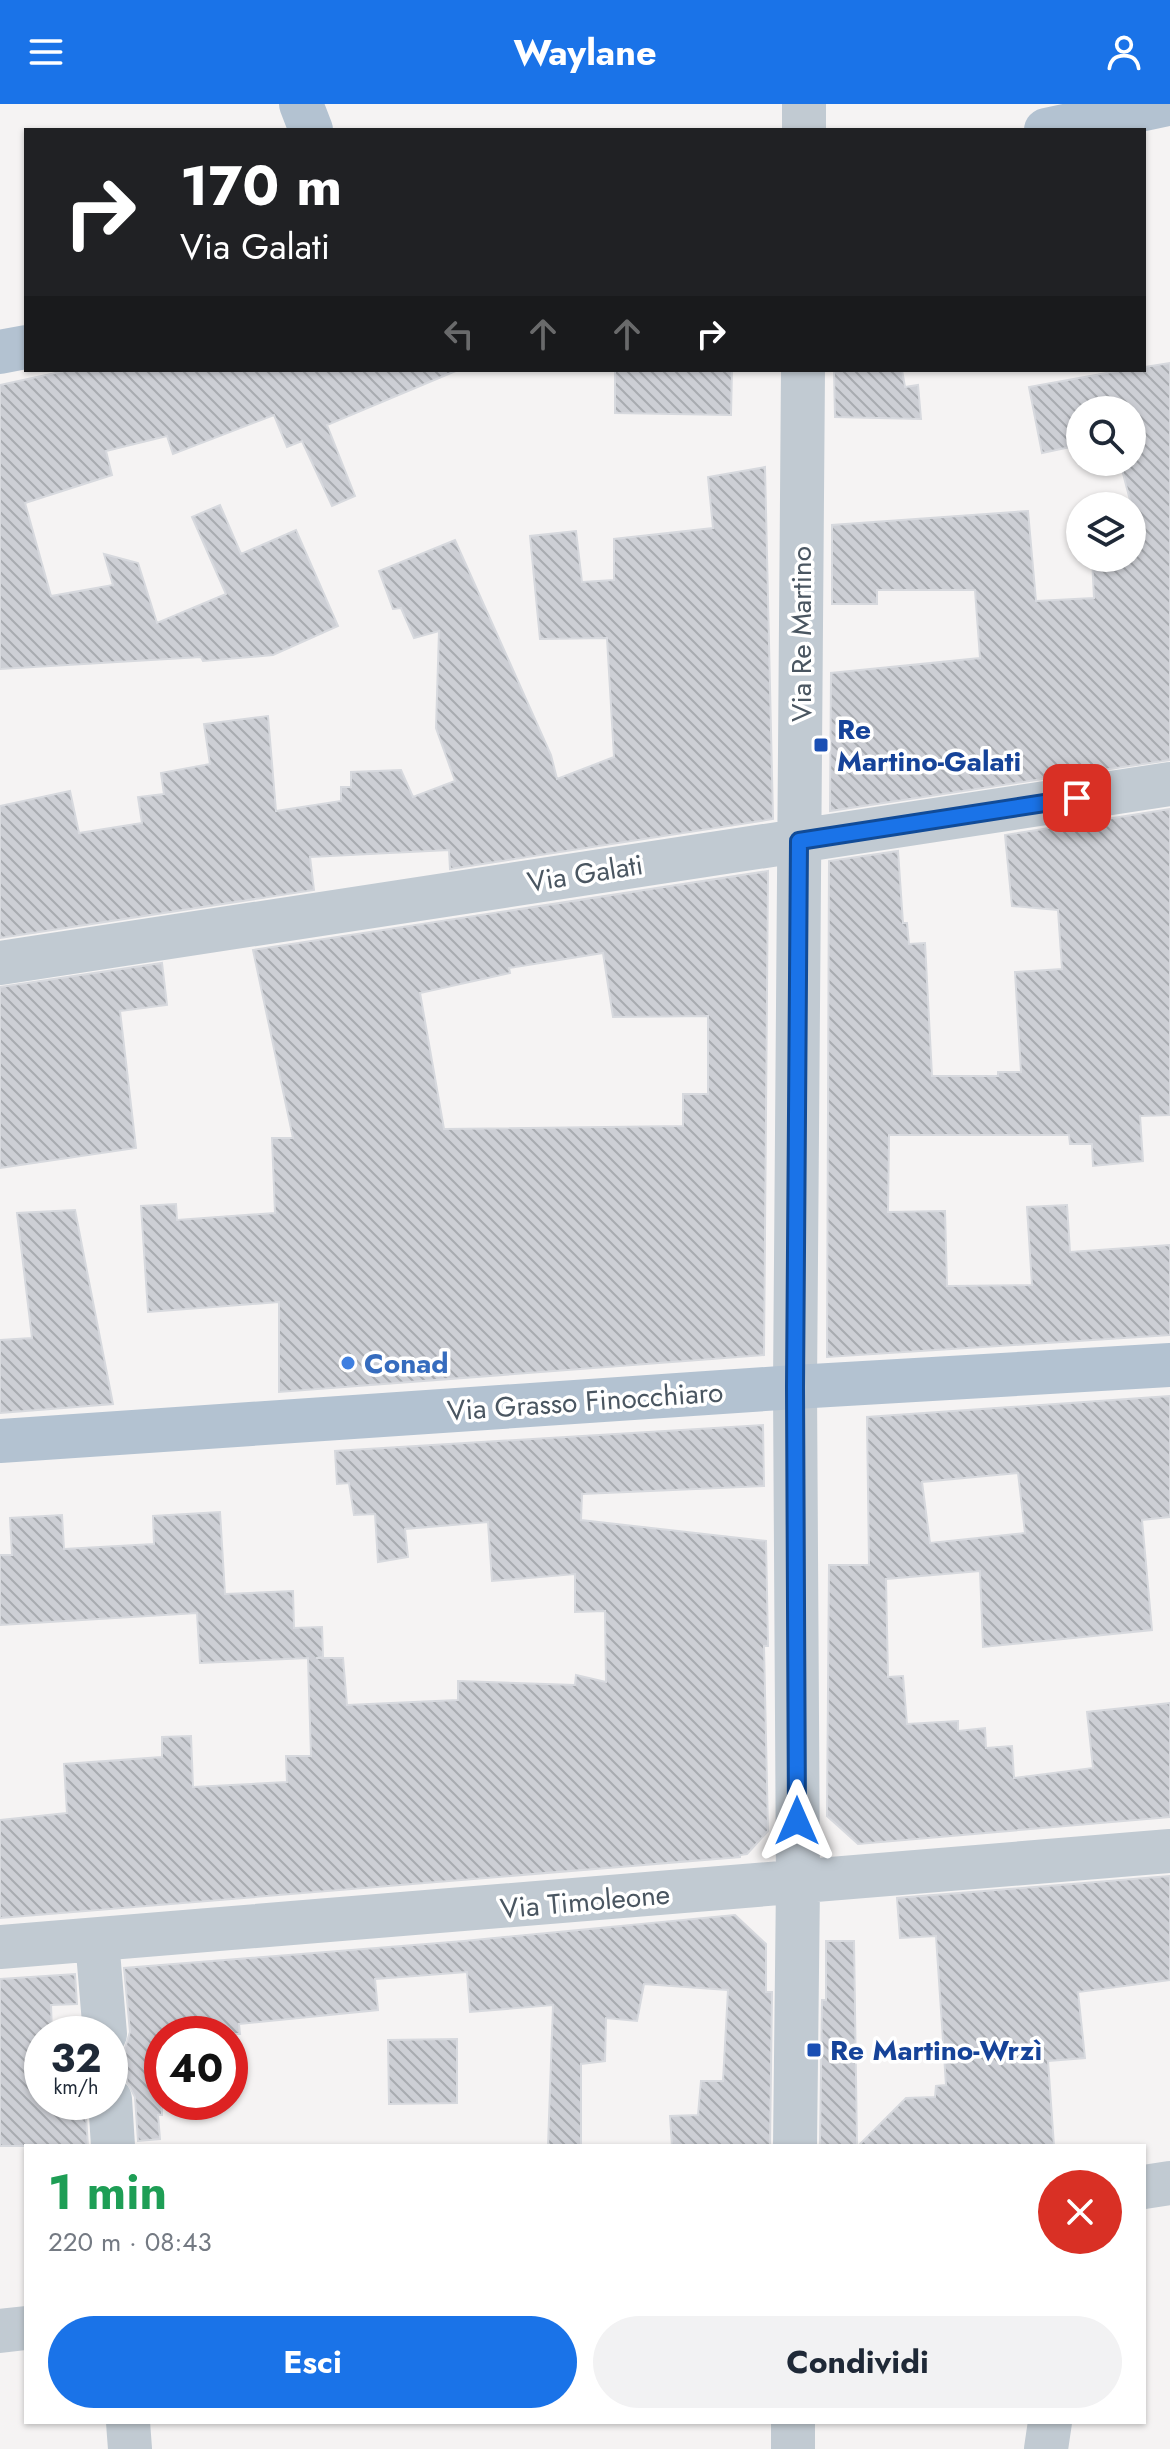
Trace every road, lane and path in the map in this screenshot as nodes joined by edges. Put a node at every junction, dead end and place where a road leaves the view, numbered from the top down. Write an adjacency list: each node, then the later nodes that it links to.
1 (301, 104): 4 (main road)
2 (804, 104): 5 (street)
3 (1168, 104): 6 (main road)
4 (310, 128)
5 (804, 128)
6 (1055, 128)
7 (24, 347): 8 (main road)
8 (0, 352)
9 (803, 372): 11 (street, Via Re Martino)
10 (1170, 784): 11 (street, Via Galati)
11 (799, 841): 12 (street, Via Galati); 14 (street, Via Re Martino)
12 (0, 963)
13 (1170, 1365): 14 (main road, Via Grasso Finocchiaro)
14 (795, 1387): 15 (main road, Via Grasso Finocchiaro); 17 (street, Via Re Martino)
15 (0, 1441)
16 (1170, 1851): 17 (street, Via Timoleone)
17 (798, 1883): 18 (street, Via Timoleone); 23 (street, Via Re Martino)
18 (97, 1940): 19 (street, Via Timoleone); 20 (street)
19 (0, 1947)
20 (103, 2016)
21 (111, 2120): 22 (street)
22 (113, 2144)
23 (795, 2144)
24 (1170, 2183): 25 (street)
25 (1146, 2187)
26 (24, 2328): 27 (street)
27 (0, 2331)
28 (128, 2424): 31 (street)
29 (793, 2424): 32 (street)
30 (1050, 2424): 33 (street)
31 (130, 2449)
32 (793, 2449)
33 (1046, 2449)

